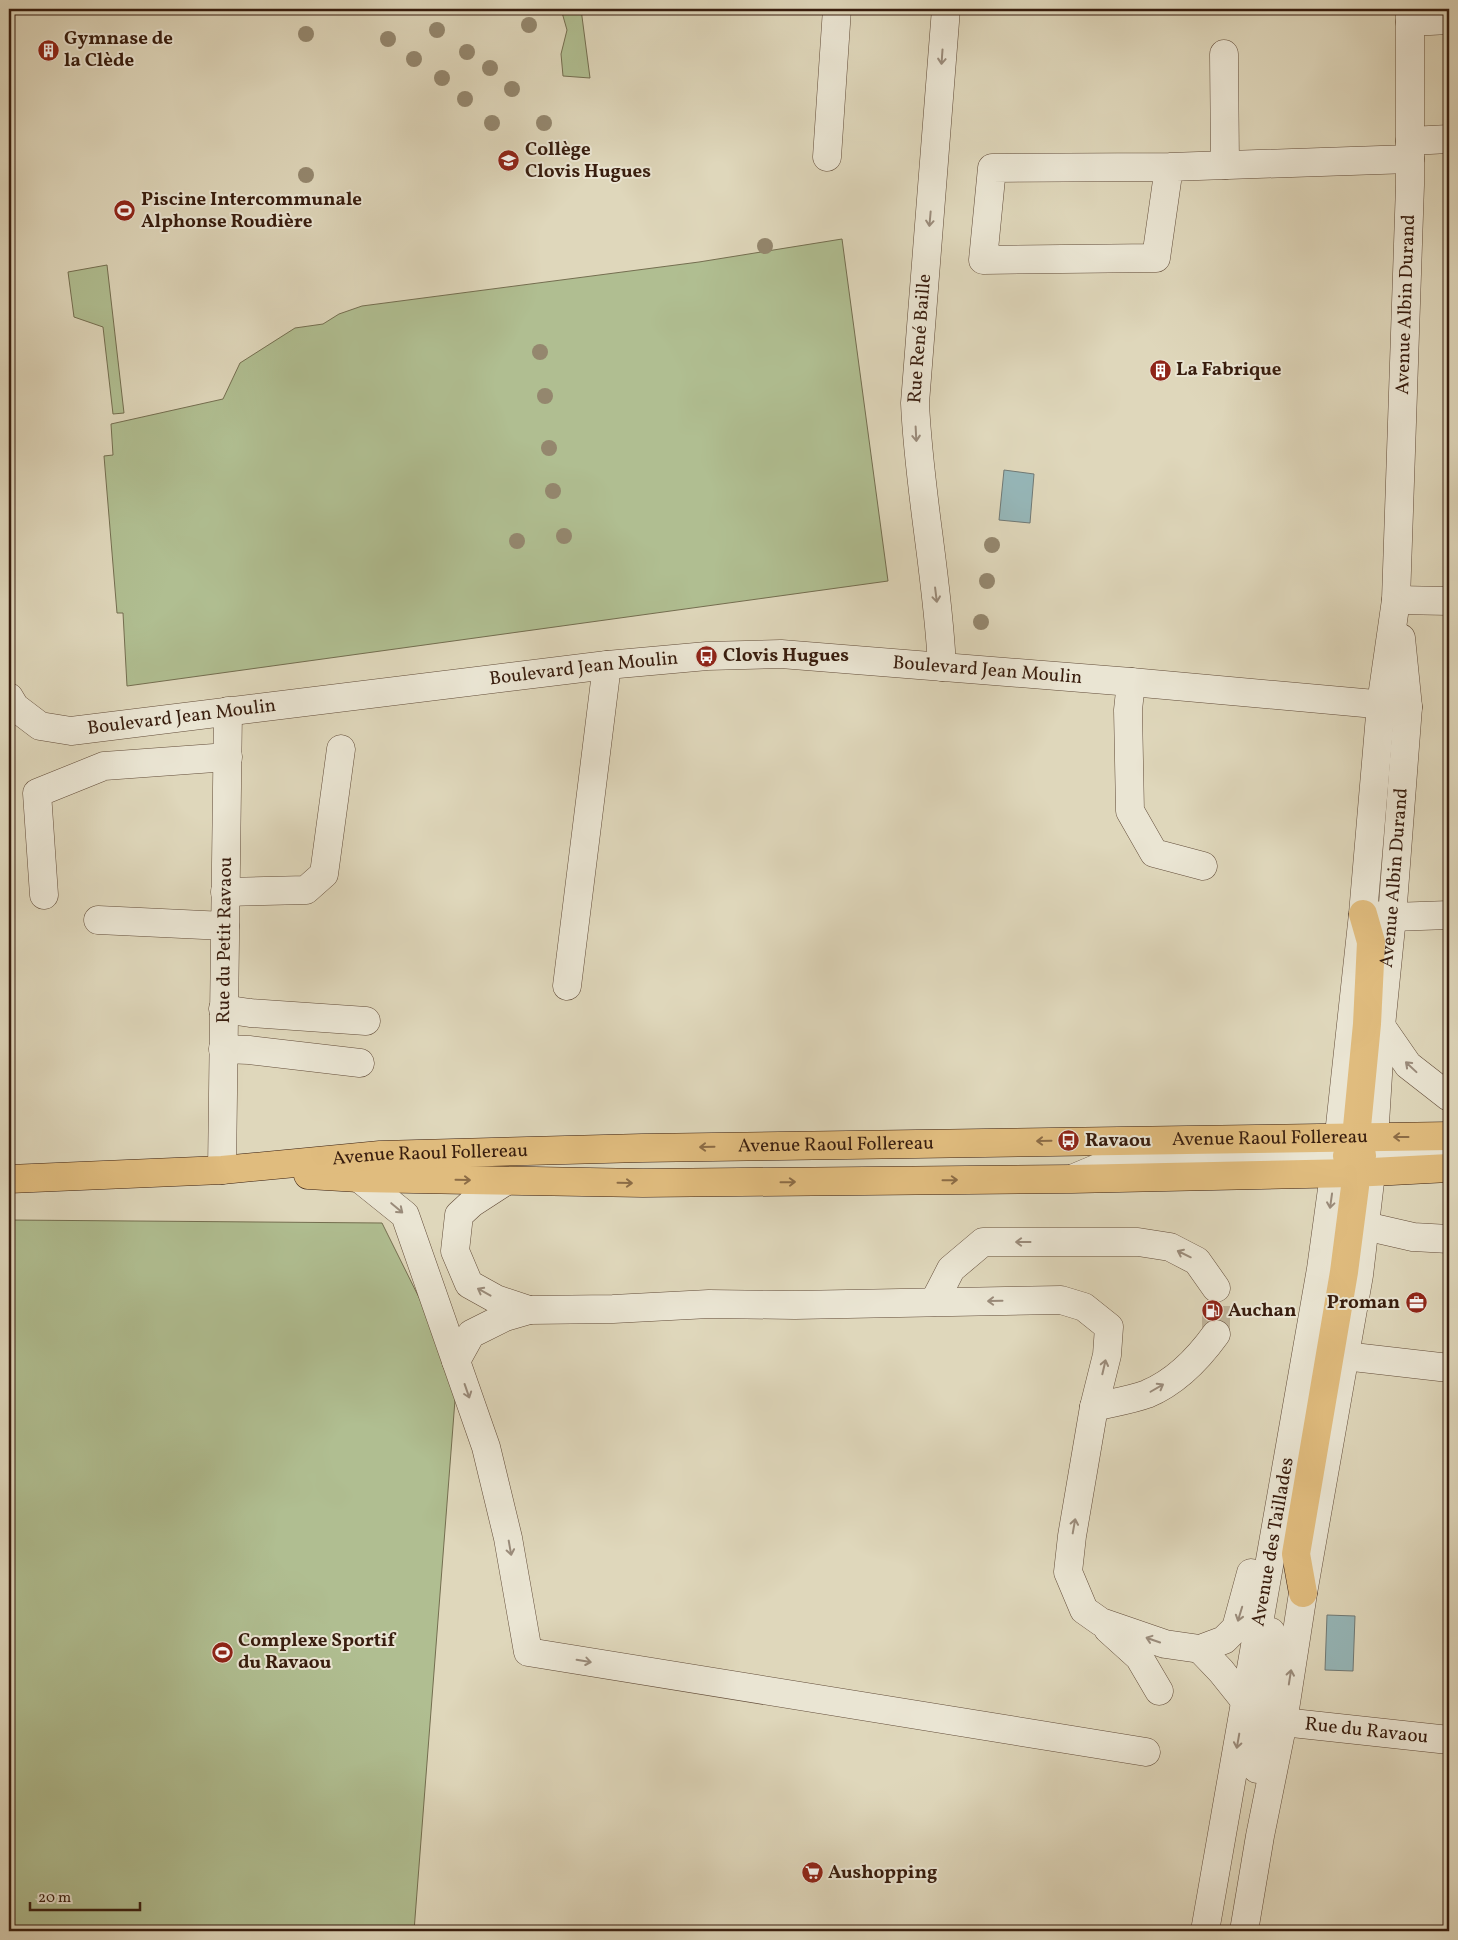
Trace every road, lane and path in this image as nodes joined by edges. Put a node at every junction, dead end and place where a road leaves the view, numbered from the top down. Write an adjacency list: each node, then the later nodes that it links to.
1 (837, 9): 8 (street)
2 (946, 9): 14 (street, Rue René Baille, one-way to 14)
3 (1410, 15): 4 (street); 7 (street, Avenue Albin Durand)
4 (1449, 20)
5 (1224, 54): 9 (street)
6 (1449, 139): 7 (street)
7 (1410, 150): 9 (street); 11 (street, Avenue Albin Durand)
8 (827, 157)
9 (1225, 164): 10 (street)
10 (1169, 167): 10 (street)
11 (1396, 600): 12 (street); 17 (street, Avenue Albin Durand); 18 (street, Avenue Albin Durand)
12 (1449, 601)
13 (607, 665): 14 (street, Boulevard Jean Moulin); 19 (street, Boulevard Jean Moulin); 31 (street)
14 (942, 668): 15 (street, Boulevard Jean Moulin)
15 (1131, 682): 17 (street, Boulevard Jean Moulin); 22 (street)
16 (9, 697): 19 (street, Boulevard Jean Moulin)
17 (1381, 704): 18 (street, Boulevard Jean Moulin); 23 (street); 26 (street, Avenue Albin Durand)
18 (1408, 707): 23 (street, Avenue Albin Durand)
19 (228, 711): 21 (street, Rue du Petit Ravaou)
20 (341, 750): 24 (street)
21 (228, 757): 24 (street, Rue du Petit Ravaou); 25 (street)
22 (1203, 866)
23 (1394, 887): 28 (street, Avenue Albin Durand)
24 (225, 892): 30 (street, Rue du Petit Ravaou)
25 (44, 895)
26 (1362, 914): 28 (street); 40 (street, Avenue Albin Durand)
27 (1449, 915): 28 (street)
28 (1392, 918): 34 (street, Avenue Albin Durand)
29 (98, 920): 30 (street)
30 (224, 926): 32 (street, Rue du Petit Ravaou)
31 (566, 986)
32 (223, 1009): 33 (street); 35 (street, Rue du Petit Ravaou)
33 (366, 1021)
34 (1381, 1026): 37 (street, one-way to 34); 40 (street, Avenue Albin Durand)
35 (223, 1049): 36 (street); 42 (street, Rue du Petit Ravaou)
36 (360, 1063)
37 (1449, 1097)
38 (1449, 1136): 40 (main road, Avenue Raoul Follereau, one-way to 40)
39 (1449, 1153): 40 (street)
40 (1355, 1155): 41 (main road, Avenue Raoul Follereau); 42 (main road, Avenue Raoul Follereau, one-way to 42); 45 (main road, Avenue Raoul Follereau, one-way to 40); 46 (street, Avenue des Taillades); 49 (street, Avenue des Taillades, one-way to 49); 53 (main road)
41 (1449, 1168)
42 (222, 1170): 43 (main road, Avenue Raoul Follereau); 44 (main road, Avenue Raoul Follereau)
43 (359, 1178): 45 (main road, Avenue Raoul Follereau, one-way to 45); 54 (street, one-way to 54)
44 (9, 1179)
45 (506, 1181): 51 (street, one-way to 45)
46 (1365, 1226): 47 (street); 53 (street, Avenue des Taillades)
47 (1449, 1239)
48 (1216, 1288): 50 (street, one-way to 50)
49 (1316, 1298): 53 (street, Avenue des Taillades); 60 (street, one-way to 60)
50 (934, 1302): 51 (street); 56 (street, one-way to 50)
51 (529, 1310): 54 (street)
52 (1216, 1334): 56 (street, one-way to 52)
53 (1327, 1354): 55 (street); 57 (street, Avenue des Taillades); 58 (main road)
54 (456, 1361): 65 (street, one-way to 65)
55 (1449, 1368)
56 (1094, 1407): 59 (street, one-way to 56)
57 (1265, 1586): 62 (street, Avenue des Taillades); 63 (street)
58 (1303, 1593): 63 (street, Avenue des Taillades, one-way to 58)
59 (1101, 1622): 60 (street, one-way to 59); 61 (street)
60 (1200, 1649): 62 (street)
61 (1159, 1691)
62 (1245, 1701): 66 (street); 67 (street, Avenue des Taillades, one-way to 67)
63 (1283, 1722): 64 (street, Rue du Ravaou); 66 (street, Avenue des Taillades)
64 (1449, 1740)
65 (1146, 1752)
66 (1248, 1905): 68 (street, Avenue des Taillades)
67 (1208, 1927)
68 (1244, 1931)

